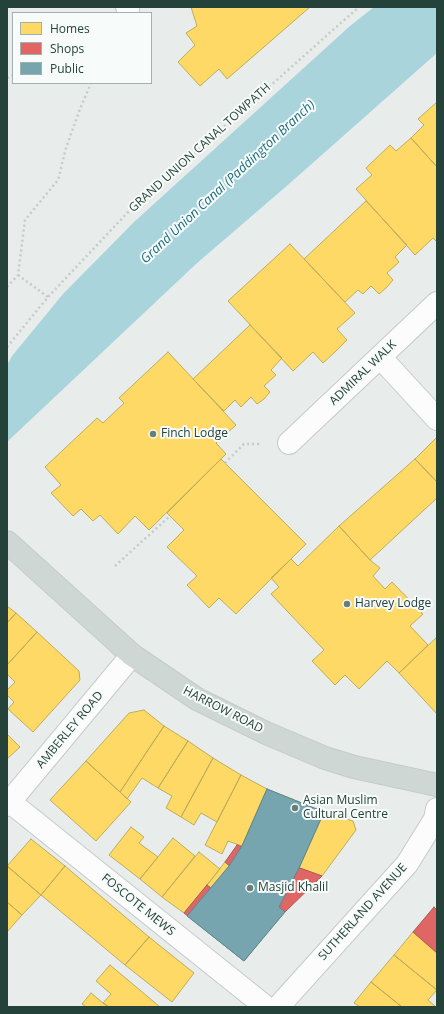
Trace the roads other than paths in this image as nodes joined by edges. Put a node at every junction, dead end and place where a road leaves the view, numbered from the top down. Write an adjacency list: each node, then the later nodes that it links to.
1 (437, 303): 2 (street, ADMIRAL WALK)
2 (380, 356): 3 (street); 4 (street, ADMIRAL WALK)
3 (437, 419)
4 (289, 443)
5 (7, 542): 6 (main road, HARROW ROAD)
6 (132, 655): 7 (main road, HARROW ROAD); 8 (street, AMBERLEY ROAD)
7 (437, 785)
8 (8, 804): 10 (street, FOSCOTE MEWS)
9 (437, 809): 11 (street, SUTHERLAND AVENUE)
10 (266, 1007)
11 (278, 1007)

